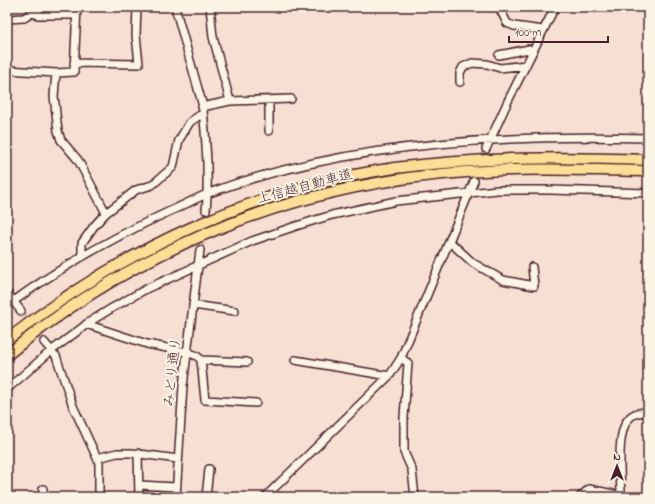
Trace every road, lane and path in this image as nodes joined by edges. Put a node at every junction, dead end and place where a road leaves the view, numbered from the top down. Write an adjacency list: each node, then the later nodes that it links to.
1 (41, 7): 8 (street)
2 (77, 7): 9 (street)
3 (137, 7): 14 (street)
4 (174, 7): 22 (street)
5 (210, 7): 21 (street)
6 (499, 7): 11 (street)
7 (555, 7): 11 (street)
8 (33, 10): 9 (street); 10 (street)
9 (76, 15): 14 (street)
10 (7, 19)
11 (543, 30): 12 (street)
12 (532, 53): 13 (street); 15 (street)
13 (499, 55)
14 (74, 63): 17 (street)
15 (526, 65): 18 (street); 25 (street)
16 (7, 70): 17 (street)
17 (56, 73): 34 (street)
18 (460, 82)
19 (291, 99): 20 (street)
20 (269, 100): 21 (street); 23 (street)
21 (230, 101): 22 (street)
22 (203, 110): 32 (street); 34 (street)
23 (269, 130)
24 (648, 138): 25 (street)
25 (492, 140): 26 (street); 32 (street)
26 (486, 149)
27 (648, 160): 47 (highway, 上信越自動車道)
28 (648, 172): 51 (highway, 上信越自動車道)
29 (474, 181): 30 (street)
30 (469, 193): 31 (street); 35 (street); 38 (street)
31 (648, 193)
32 (208, 194): 33 (street); 37 (street)
33 (206, 210)
34 (106, 213): 37 (street)
35 (449, 241): 39 (street); 52 (street)
36 (200, 250): 38 (street, みどり通り)
37 (82, 257): 41 (street)
38 (198, 265): 42 (street, みどり通り); 46 (street)
39 (532, 268)
40 (7, 293): 41 (street)
41 (14, 301): 43 (street); 44 (street)
42 (193, 305): 45 (street); 50 (street, みどり通り)
43 (7, 306)
44 (21, 311)
45 (235, 311)
46 (86, 324): 49 (street); 50 (street)
47 (7, 340)
48 (44, 342): 49 (street)
49 (51, 351): 57 (street); 61 (street)
50 (187, 352): 53 (street); 62 (street, みどり通り)
51 (7, 355)
52 (401, 358): 56 (street); 73 (street)
53 (201, 360): 55 (street); 58 (street)
54 (295, 360): 56 (street)
55 (247, 362)
56 (389, 376): 72 (street)
57 (7, 389)
58 (256, 403)
59 (648, 412): 74 (street)
60 (138, 453): 61 (street); 62 (street); 64 (street)
61 (97, 458): 68 (street)
62 (178, 459): 65 (street, みどり通り)
63 (209, 469): 71 (street)
64 (139, 485): 65 (street); 69 (street)
65 (176, 487): 70 (street, みどり通り)
66 (43, 489): 67 (street)
67 (44, 497)
68 (99, 497)
69 (139, 497)
70 (176, 497)
71 (206, 497)
72 (264, 497)
73 (415, 497)
74 (580, 497)

